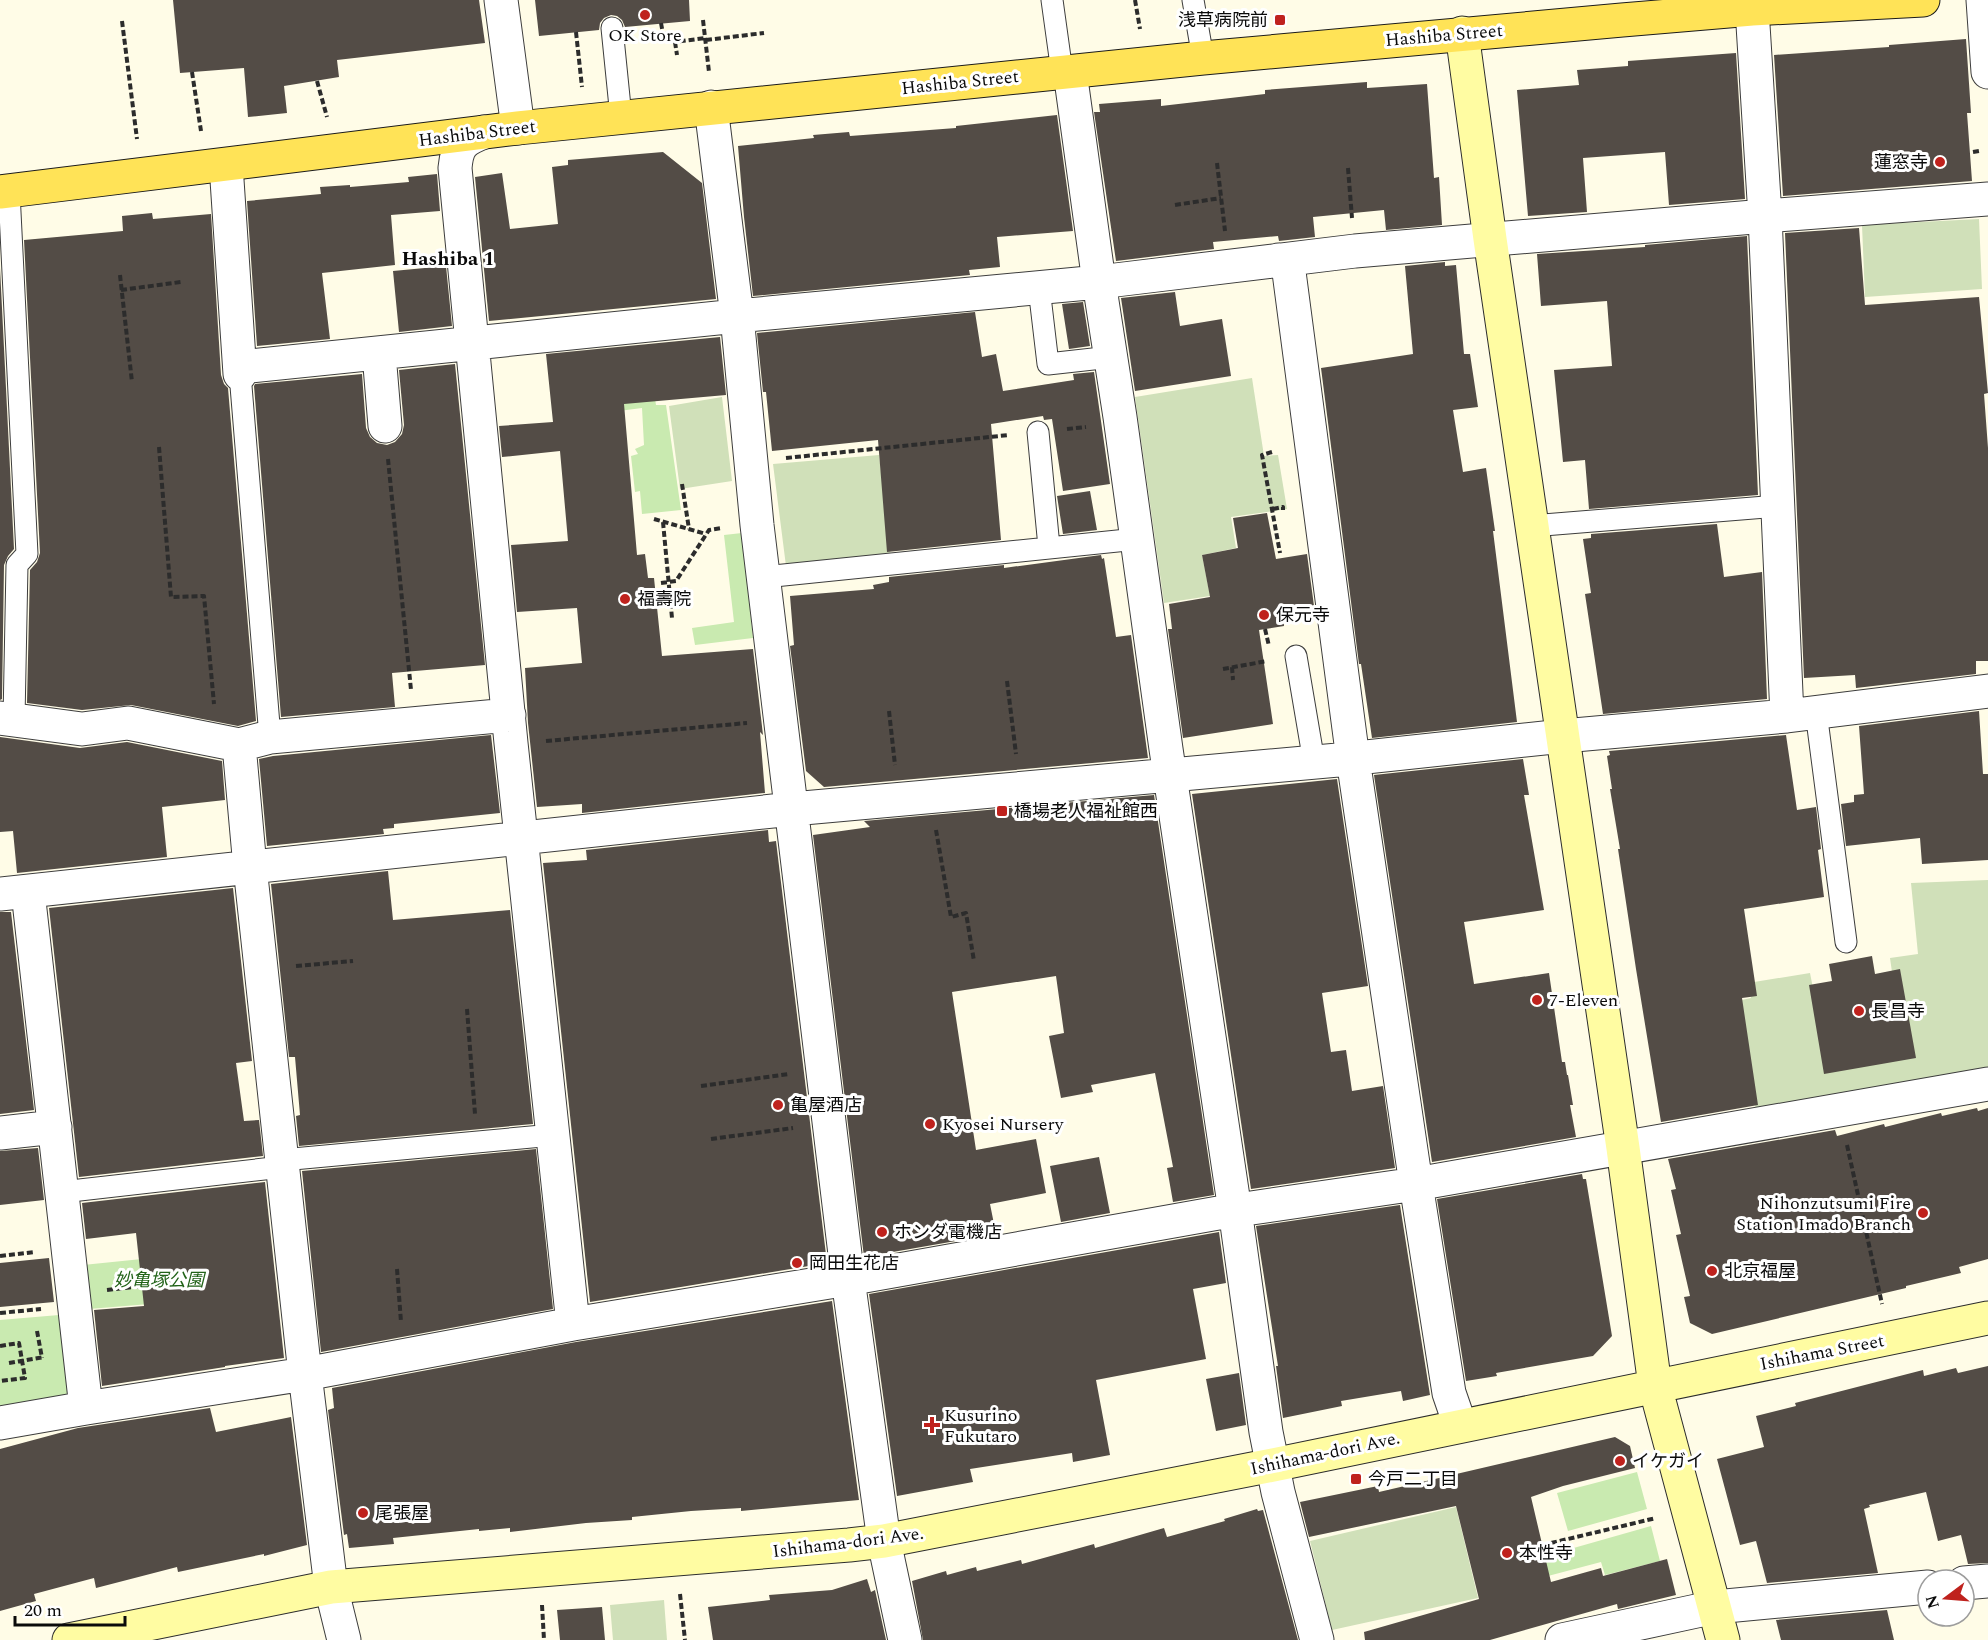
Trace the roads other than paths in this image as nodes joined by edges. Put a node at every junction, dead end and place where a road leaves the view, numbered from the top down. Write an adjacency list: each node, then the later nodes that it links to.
1 (501, 0): 15 (street)
2 (1052, 0): 11 (lane)
3 (1193, 0): 10 (lane)
4 (1923, 0): 7 (main road, Hashiba Street)
5 (1983, 0): 12 (street)
6 (1635, 9): 7 (main road, Hashiba Street); 9 (main road, Hashiba Street)
7 (1752, 9): 20 (street)
8 (612, 28): 14 (lane)
9 (1462, 33): 10 (main road, Hashiba Street); 21 (street)
10 (1203, 58): 11 (main road, Hashiba Street)
11 (1066, 72): 13 (main road, Hashiba Street); 23 (street)
12 (1988, 72)
13 (711, 107): 14 (main road, Hashiba Street); 25 (street)
14 (621, 117): 15 (main road, Hashiba Street)
15 (518, 128): 16 (main road, Hashiba Street)
16 (484, 132): 17 (main road, Hashiba Street); 26 (street)
17 (226, 165): 18 (main road, Hashiba Street); 29 (street)
18 (4, 192): 36 (lane)
19 (1988, 199): 20 (street)
20 (1765, 216): 21 (street); 32 (street)
21 (1490, 239): 22 (street); 33 (street)
22 (1278, 260): 23 (street); 45 (street)
23 (1098, 282): 24 (street); 28 (street)
24 (1039, 288): 25 (street); 28 (lane)
25 (737, 316): 26 (street); 37 (street)
26 (473, 343): 27 (street); 41 (street)
27 (379, 354): 29 (street); 30 (street)
28 (1110, 357): 34 (street)
29 (240, 371): 44 (lane)
30 (385, 426)
31 (1038, 432): 35 (lane)
32 (1778, 506): 33 (lane); 40 (street)
33 (1531, 526): 43 (street)
34 (1137, 539): 35 (lane); 47 (street)
35 (1049, 548): 37 (lane)
36 (8, 566): 42 (lane)
37 (764, 577): 48 (street)
38 (1296, 656): 46 (lane)
39 (1988, 691): 40 (street)
40 (1802, 714): 43 (street); 52 (lane)
41 (509, 715): 44 (street); 49 (street)
42 (7, 718): 44 (street)
43 (1563, 736): 45 (street); 57 (street)
44 (242, 741): 50 (street)
45 (1353, 759): 46 (street); 59 (street)
46 (1314, 762): 47 (street)
47 (1170, 775): 48 (street); 61 (street)
48 (792, 809): 49 (street); 62 (street)
49 (522, 838): 50 (street); 56 (street)
50 (250, 867): 51 (street); 58 (street)
51 (14, 893): 54 (street)
52 (1846, 942)
53 (1988, 1084): 57 (street)
54 (55, 1127): 55 (street); 60 (street)
55 (0, 1133)
56 (553, 1135): 58 (lane); 64 (street)
57 (1623, 1148): 59 (street); 66 (street)
58 (282, 1163): 60 (lane); 65 (street)
59 (1416, 1184): 61 (street); 69 (street)
60 (62, 1192): 67 (street)
61 (1235, 1210): 62 (street); 70 (street)
62 (848, 1279): 64 (street); 71 (street)
63 (1988, 1318): 66 (street, Ishihama Street)
64 (573, 1324): 65 (street)
65 (305, 1374): 67 (street); 72 (street)
66 (1655, 1386): 69 (street, Ishihama-dori Ave.); 74 (street)
67 (86, 1408): 68 (street)
68 (0, 1423)
69 (1460, 1425): 70 (street, Ishihama-dori Ave.)
70 (1273, 1465): 71 (street, Ishihama-dori Ave.); 78 (street)
71 (884, 1541): 72 (street, Ishihama-dori Ave.); 77 (street)
72 (331, 1587): 75 (street, Ishihama-dori Ave.); 76 (street)
73 (1916, 1588): 74 (street)
74 (1715, 1607): 79 (street); 80 (street)
75 (69, 1640)
76 (344, 1640)
77 (906, 1640)
78 (1317, 1640)
79 (1562, 1640)
80 (1723, 1640)

